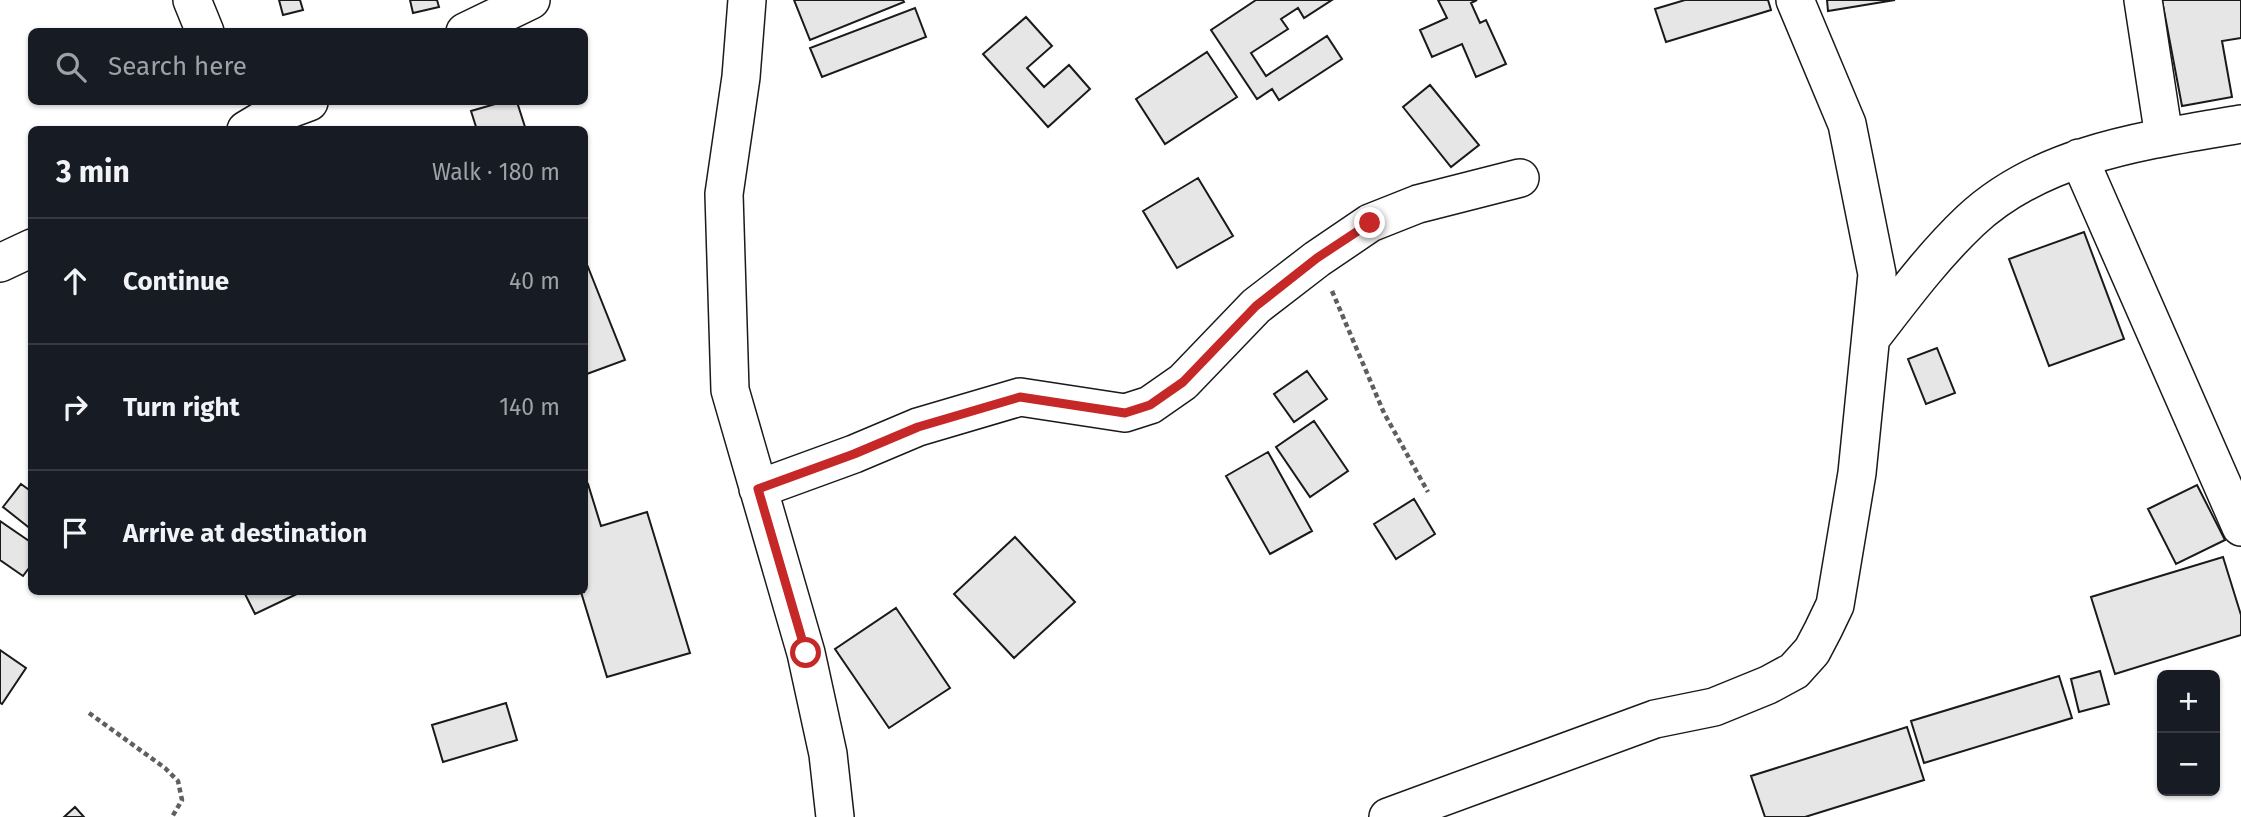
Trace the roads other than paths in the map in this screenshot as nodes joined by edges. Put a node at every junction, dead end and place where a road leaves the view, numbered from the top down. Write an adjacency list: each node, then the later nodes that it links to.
1 (192, 0): 6 (street)
2 (531, 0): 7 (street)
3 (747, 0): 17 (street)
4 (1795, 0): 16 (street)
5 (2143, 0): 11 (street)
6 (203, 28)
7 (473, 28)
8 (297, 105): 9 (street)
9 (255, 116)
10 (2241, 124): 11 (street)
11 (2164, 137): 12 (street)
12 (2079, 158): 16 (street); 18 (street)
13 (1520, 178): 17 (street)
14 (28, 250): 15 (street)
15 (0, 263)
16 (1871, 338): 20 (street)
17 (758, 489): 19 (street)
18 (2241, 527)
19 (835, 817)
20 (1388, 817)

